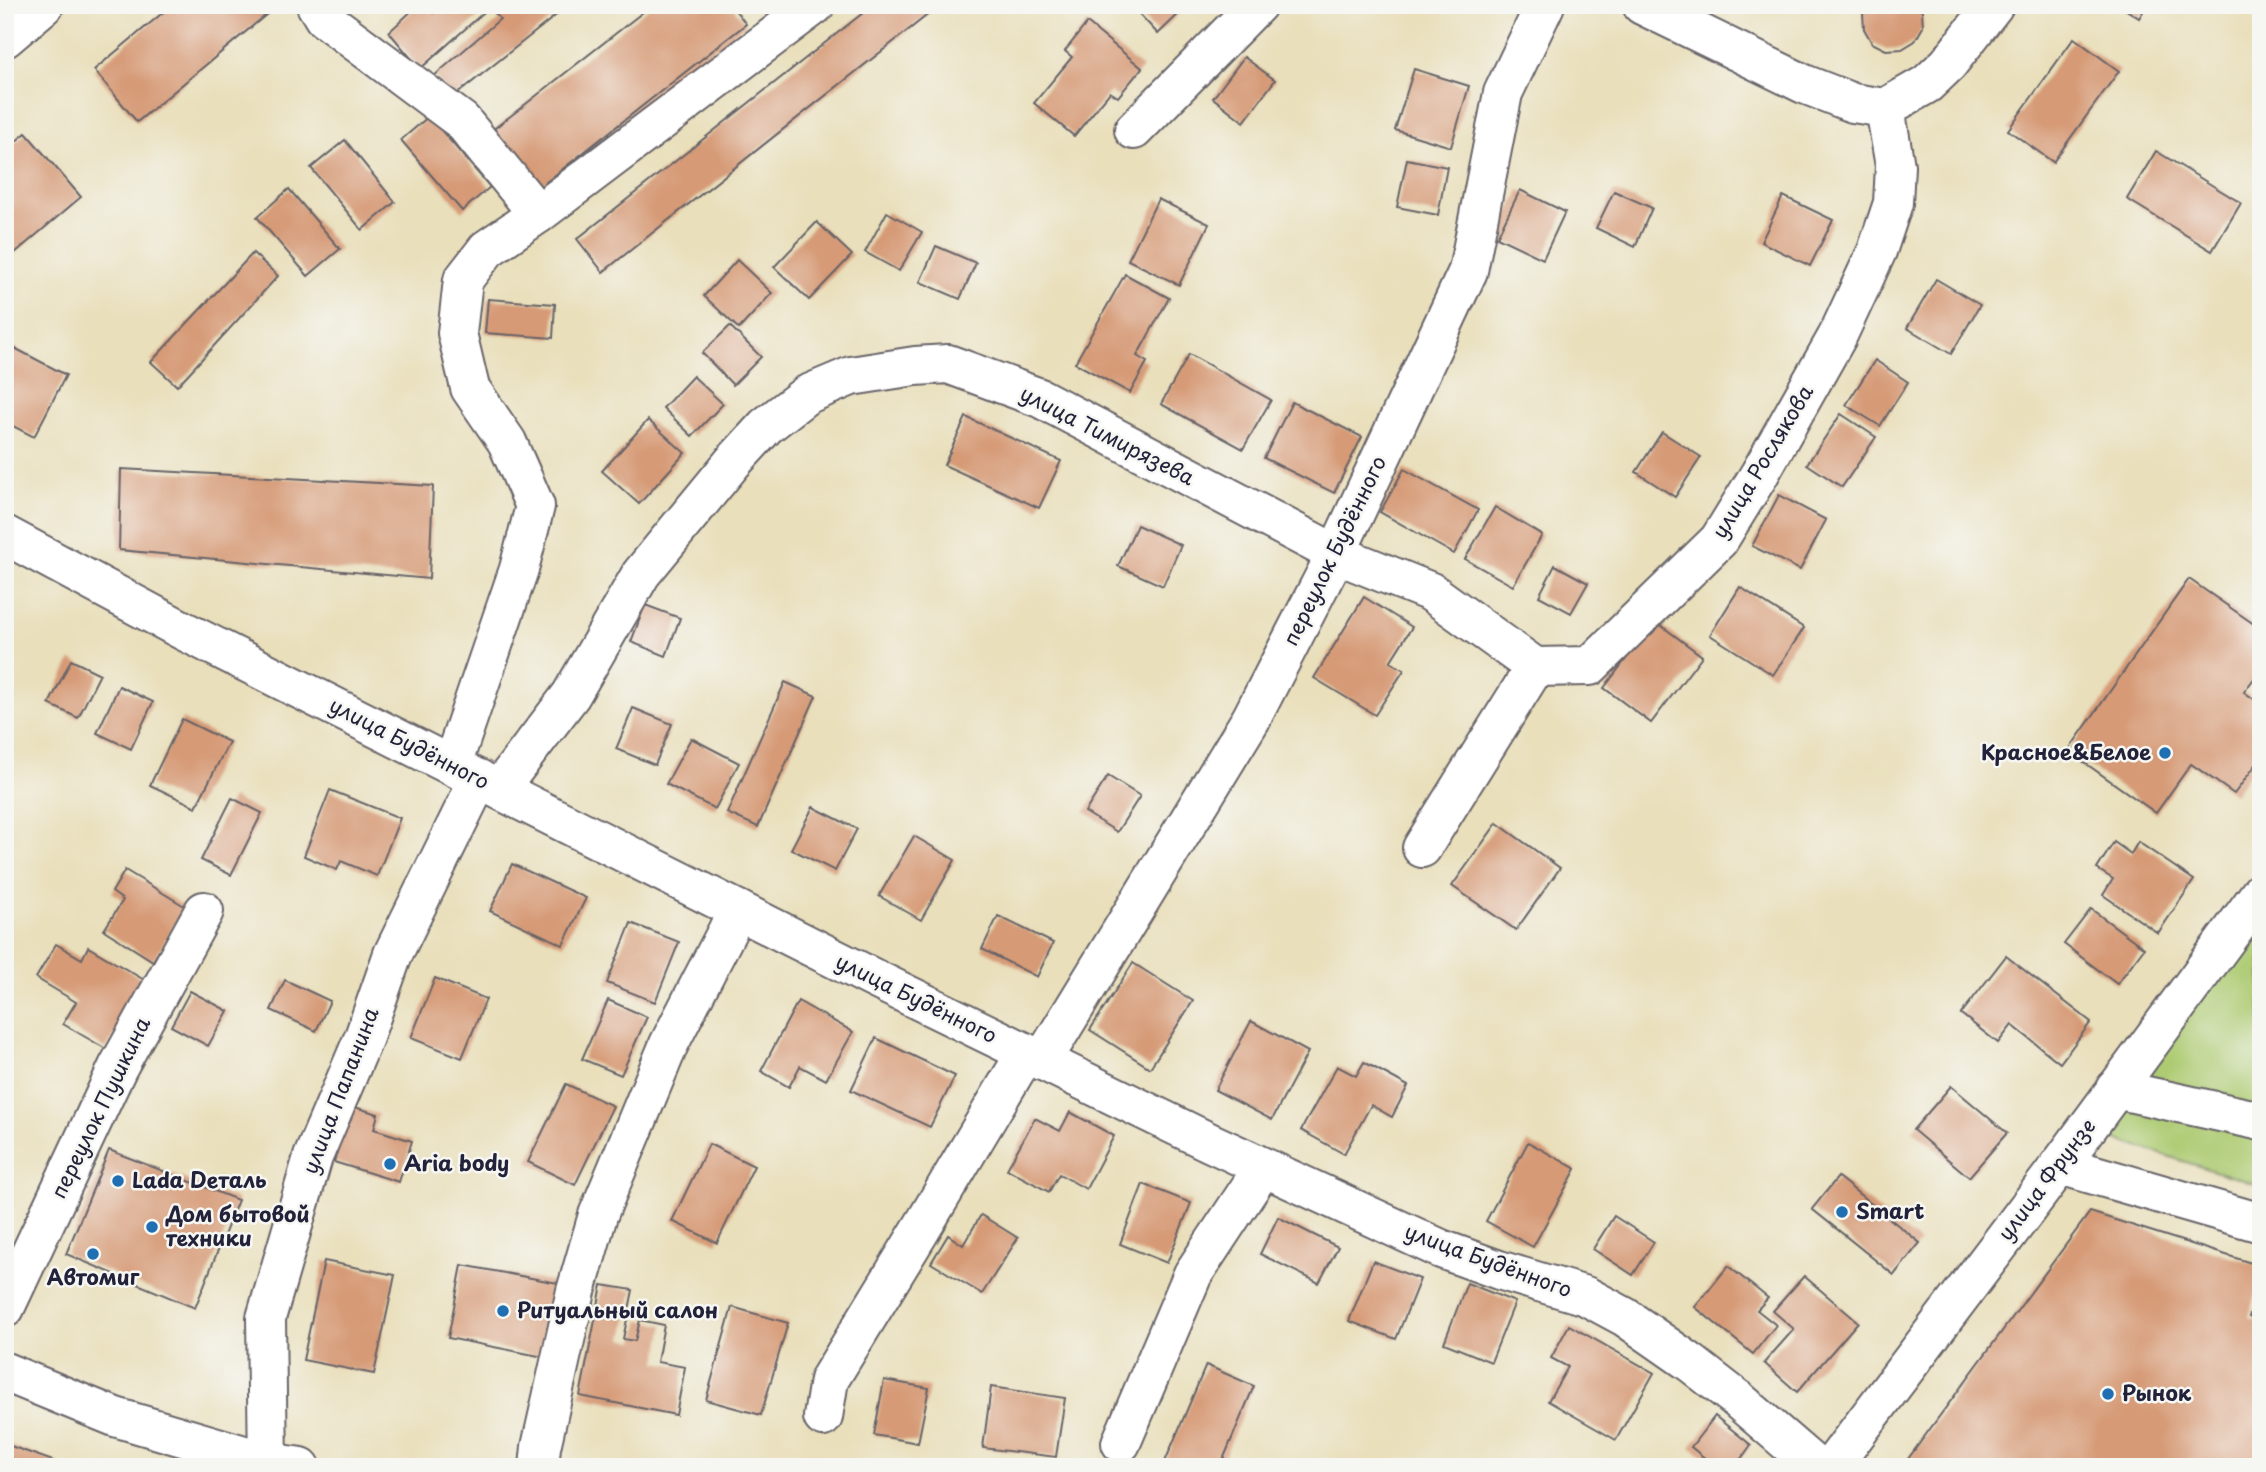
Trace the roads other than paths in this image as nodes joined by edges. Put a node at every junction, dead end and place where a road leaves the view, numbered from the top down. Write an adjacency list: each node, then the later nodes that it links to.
1 (44, 5): 8 (street)
2 (316, 5): 11 (street)
3 (815, 5): 11 (street)
4 (1257, 5): 10 (street)
5 (1545, 5): 13 (street, переулок Будённого)
6 (1642, 5): 9 (street)
7 (1994, 5): 9 (street)
8 (5, 38)
9 (1885, 108): 14 (street, улица Рослякова)
10 (1133, 130)
11 (538, 214): 15 (street)
12 (5, 535): 15 (street, улица Будённого)
13 (1336, 554): 14 (street, улица Тимирязева); 15 (street, улица Тимирязева); 20 (street, переулок Будённого)
14 (1535, 667): 16 (street)
15 (476, 778): 18 (street, улица Будённого); 30 (street, улица Папанина)
16 (1422, 848)
17 (2261, 892): 21 (street, улица Фрунзе)
18 (738, 910): 20 (street, улица Будённого); 31 (street)
19 (204, 911): 26 (street, переулок Пушкина)
20 (1034, 1057): 24 (street, улица Будённого); 28 (street, переулок Будённого)
21 (2115, 1089): 22 (street); 23 (street, улица Фрунзе)
22 (2261, 1121)
23 (2060, 1165): 25 (street); 33 (street, улица Фрунзе)
24 (1263, 1168): 29 (street); 32 (street, улица Будённого)
25 (2261, 1223)
26 (5, 1308)
27 (5, 1371): 30 (street)
28 (823, 1416)
29 (1121, 1443)
30 (279, 1465)
31 (539, 1467)
32 (1816, 1467)
33 (1831, 1467)

